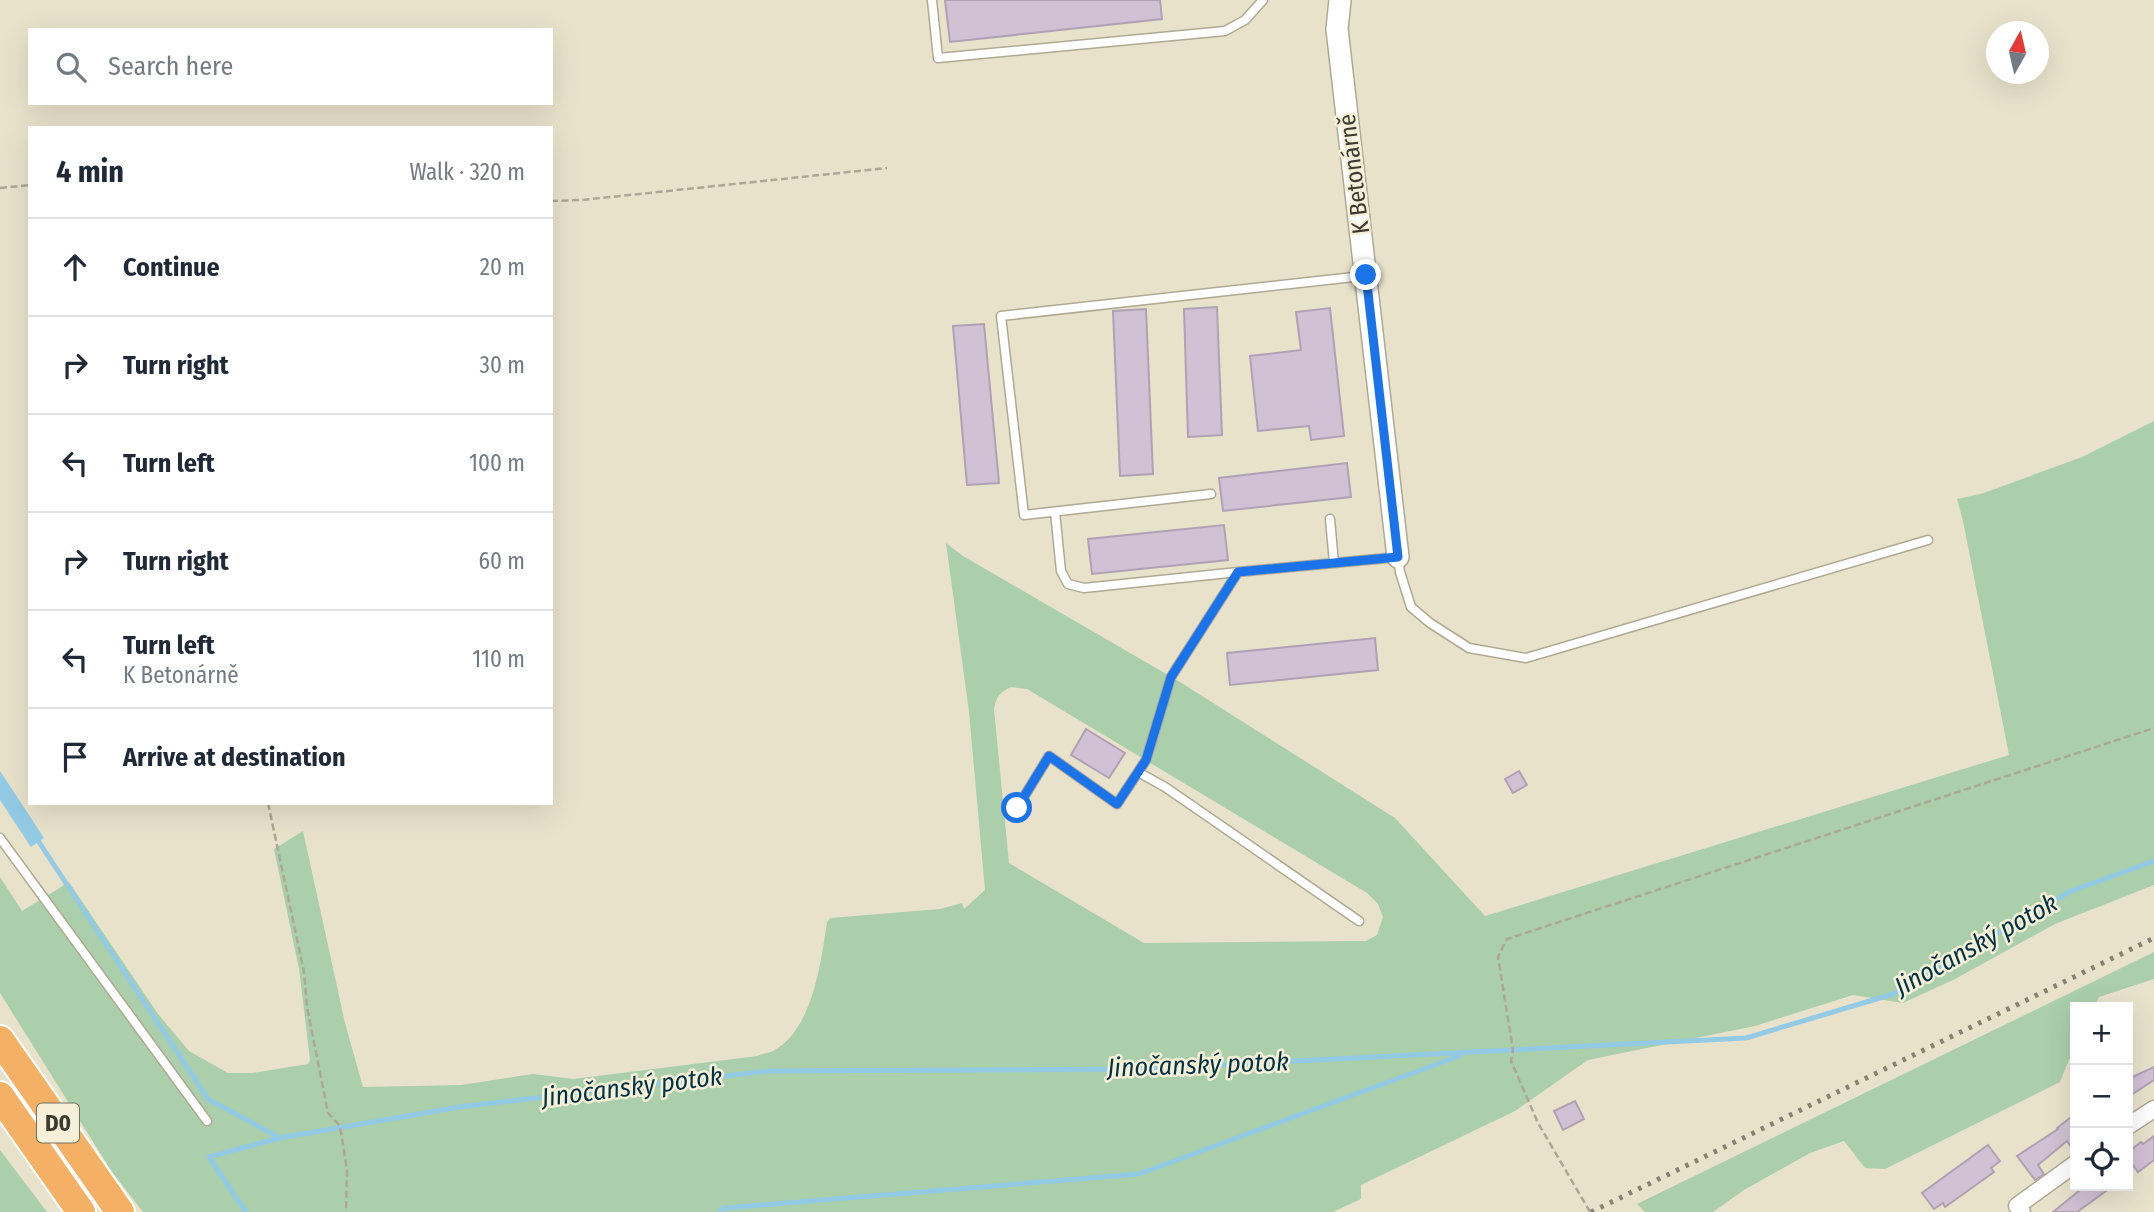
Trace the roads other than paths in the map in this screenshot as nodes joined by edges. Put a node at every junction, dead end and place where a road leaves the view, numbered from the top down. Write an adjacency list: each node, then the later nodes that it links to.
1 (932, 0): 2 (lane)
2 (1263, 0)
3 (1340, 0): 4 (street, K Betonárně)
4 (1366, 275): 6 (lane); 9 (street, K Betonárně)
5 (1211, 494): 6 (lane)
6 (1055, 512): 11 (lane)
7 (1330, 519): 10 (lane)
8 (1928, 540): 9 (lane)
9 (1398, 557): 10 (lane)
10 (1334, 563): 11 (lane)
11 (1238, 572): 12 (lane)
12 (1138, 772): 13 (lane); 15 (lane)
13 (1017, 808)
14 (0, 838): 19 (lane)
15 (1359, 921)
16 (0, 1040): 17 (highway, D0)
17 (20, 1103): 23 (highway, D0); 24 (highway, D0)
18 (2154, 1109): 20 (street)
19 (207, 1121)
20 (2133, 1123)
21 (2070, 1168): 22 (street)
22 (2019, 1209)
23 (81, 1212)
24 (120, 1212)

